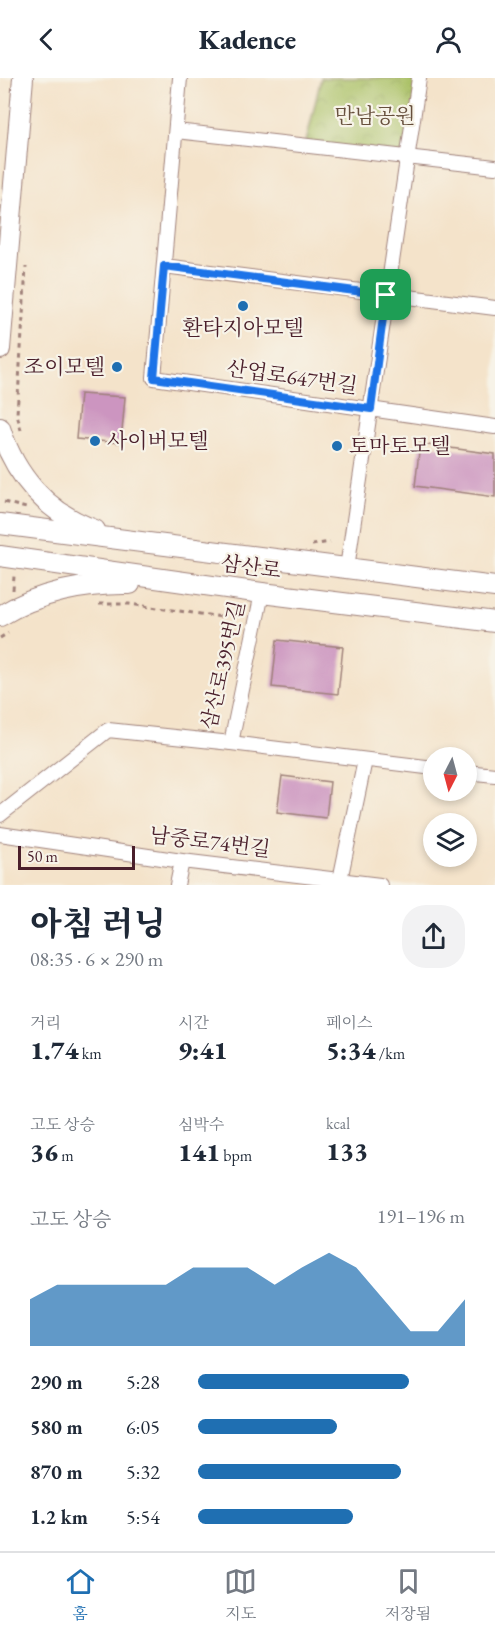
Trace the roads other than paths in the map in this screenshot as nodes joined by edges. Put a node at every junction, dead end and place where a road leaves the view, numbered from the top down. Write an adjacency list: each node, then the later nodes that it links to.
1 (23, 78): 10 (main road)
2 (180, 78): 4 (street)
3 (419, 78): 5 (street)
4 (176, 132): 5 (street); 7 (street)
5 (407, 158): 6 (street); 8 (street)
6 (495, 167)
7 (164, 266): 8 (street); 11 (street, 산업로647번길)
8 (386, 295): 9 (street); 11 (street)
9 (495, 308)
10 (0, 349)
11 (371, 409): 12 (street, 산업로647번길); 17 (street)
12 (495, 427)
13 (0, 428): 15 (main road)
14 (0, 524): 15 (main road, 삼산로)
15 (124, 540): 17 (main road, 삼산로)
16 (7, 562): 18 (main road, 삼산로)
17 (347, 568): 19 (main road, 삼산로)
18 (200, 584): 20 (main road, 삼산로); 22 (main road)
19 (495, 587)
20 (262, 593): 21 (main road, 삼산로); 23 (street, 삼산로395번길)
21 (495, 622)
22 (4, 624)
23 (231, 743): 24 (street); 28 (street, 삼산로395번길)
24 (365, 760): 25 (street); 31 (street)
25 (423, 767)
26 (477, 773): 27 (street)
27 (495, 775)
28 (0, 815)
29 (0, 834): 30 (street, 남중로74번길)
30 (182, 861): 31 (street, 남중로74번길); 32 (street)
31 (340, 880): 33 (street, 남중로74번길)
32 (177, 885)
33 (380, 885)

